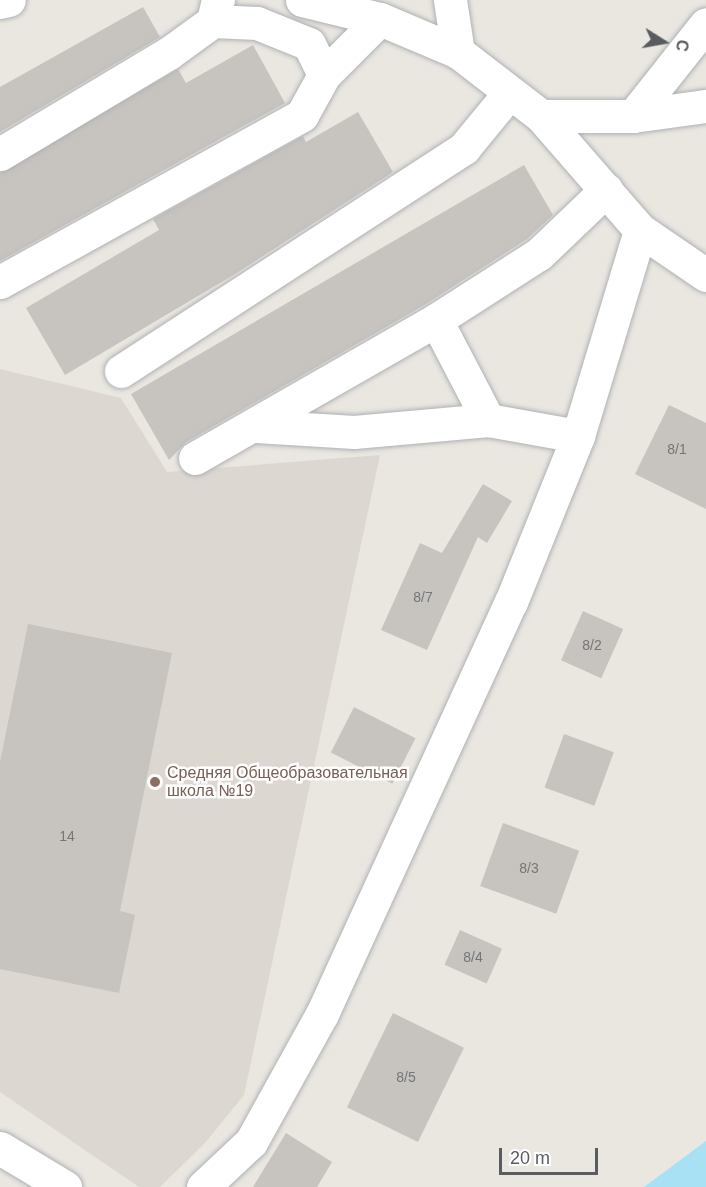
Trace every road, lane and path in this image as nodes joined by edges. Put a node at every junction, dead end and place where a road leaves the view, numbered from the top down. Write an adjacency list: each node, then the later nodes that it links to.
1 (9, 0): 4 (street)
2 (302, 0): 6 (street)
3 (450, 0): 8 (street)
4 (0, 2)
5 (215, 11): 9 (street); 14 (street)
6 (380, 19): 8 (street); 9 (street)
7 (706, 24): 13 (street)
8 (458, 52): 10 (street)
9 (324, 75): 18 (street)
10 (510, 92): 12 (street); 20 (street)
11 (706, 106): 13 (street)
12 (541, 116): 13 (street); 15 (street)
13 (633, 116)
14 (0, 154)
15 (606, 190): 16 (street); 19 (street)
16 (640, 230): 17 (street); 23 (street)
17 (706, 276)
18 (0, 282)
19 (436, 320): 21 (street); 22 (street)
20 (121, 371)
21 (488, 420): 22 (street); 23 (street)
22 (256, 426): 24 (street)
23 (578, 436): 27 (street)
24 (195, 458)
25 (0, 1148): 26 (street)
26 (65, 1187)
27 (203, 1187)

